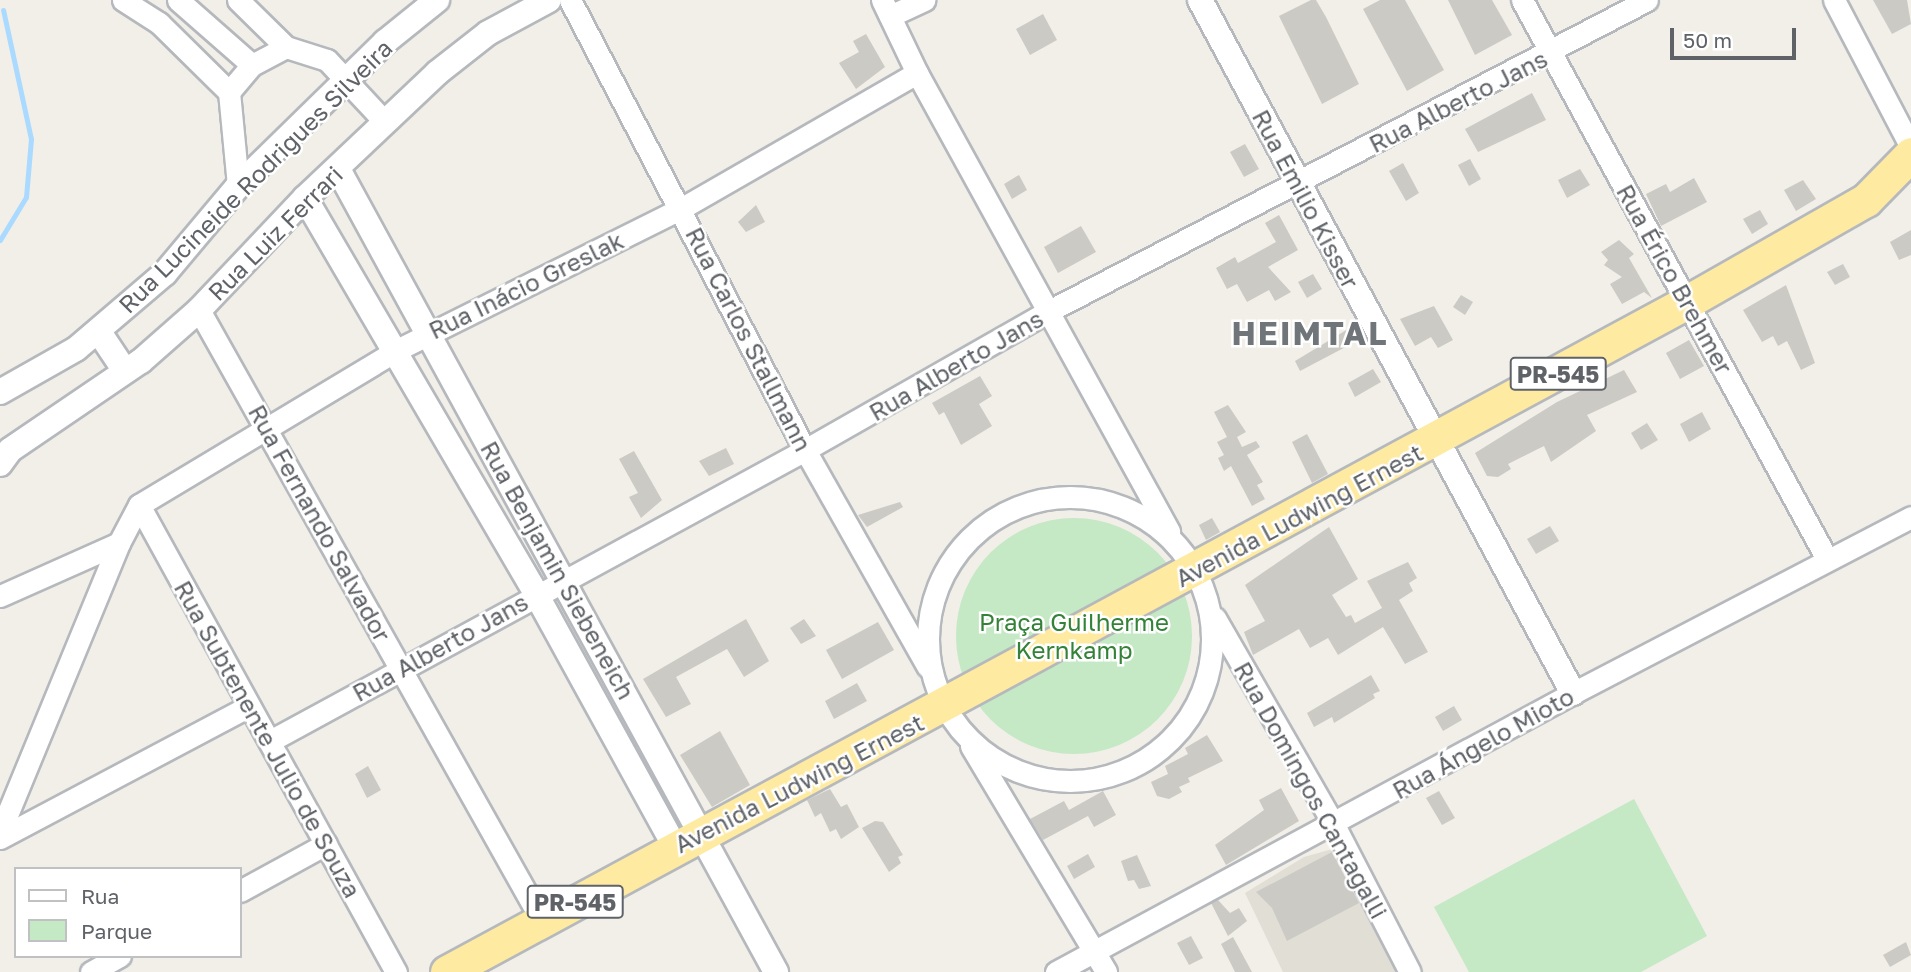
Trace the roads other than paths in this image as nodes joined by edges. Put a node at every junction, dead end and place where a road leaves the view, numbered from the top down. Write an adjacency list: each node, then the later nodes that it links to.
1 (123, 0): 13 (street)
2 (179, 0): 13 (street); 16 (street)
3 (238, 0): 14 (street)
4 (437, 0): 18 (street, Rua Lucineide Rodrigues Silveira)
5 (549, 0): 20 (street, Rua Luiz Ferrari)
6 (570, 0): 27 (street, Rua Carlos Stallmann)
7 (925, 0): 12 (street)
8 (1200, 0): 24 (street, Rua Emilio Kisser)
9 (1521, 0): 15 (street, Rua Érico Brehmer)
10 (1647, 0): 15 (street, Rua Alberto Jans)
11 (1834, 0): 21 (street)
12 (886, 8): 17 (street)
13 (159, 23): 19 (street)
14 (286, 47): 16 (street); 18 (street)
15 (1551, 53): 24 (street, Rua Alberto Jans); 28 (street, Rua Érico Brehmer)
16 (252, 65): 19 (street)
17 (917, 73): 27 (street, Rua Inácio Greslak); 30 (street)
18 (345, 81): 20 (street); 25 (street, Rua Lucineide Rodrigues Silveira)
19 (229, 92): 25 (street)
20 (385, 122): 23 (street, Rua Luiz Ferrari)
21 (1911, 147)
22 (1911, 154): 28 (highway, Avenida Ludwing Ernest / PR-545)
23 (338, 169): 26 (street, Rua Luiz Ferrari); 32 (street, Rua Benjamin Siebeneich)
24 (1297, 185): 30 (street, Rua Alberto Jans); 37 (street, Rua Emilio Kisser)
25 (238, 186): 31 (street, Rua Lucineide Rodrigues Silveira)
26 (305, 198): 29 (street, Rua Luiz Ferrari); 33 (street, Rua Benjamin Siebeneich)
27 (682, 208): 32 (street, Rua Inácio Greslak); 38 (street, Rua Carlos Stallmann)
28 (1687, 302): 37 (highway, Avenida Ludwing Ernest / PR-545); 43 (street, Rua Érico Brehmer)
29 (199, 310): 34 (street, Rua Luiz Ferrari); 36 (street, Rua Fernando Salvador)
30 (1047, 312): 38 (street, Rua Alberto Jans); 44 (street)
31 (99, 332): 34 (street); 35 (street, Rua Lucineide Rodrigues Silveira)
32 (428, 334): 33 (street, Rua Inácio Greslak); 45 (street, Rua Benjamin Siebeneich)
33 (395, 351): 36 (street, Rua Inácio Greslak); 46 (street, Rua Benjamin Siebeneich)
34 (125, 372): 39 (street, Rua Luiz Ferrari)
35 (0, 392)
36 (267, 429): 40 (street, Rua Inácio Greslak); 49 (street, Rua Fernando Salvador)
37 (1439, 440): 44 (highway, Avenida Ludwing Ernest / PR-545); 51 (street, Rua Emilio Kisser)
38 (805, 450): 45 (street, Rua Alberto Jans); 50 (street, Rua Carlos Stallmann)
39 (0, 464)
40 (139, 505): 42 (street); 52 (street, Rua Subtenente Julio de Souza)
41 (1911, 517): 43 (street, Rua Ángelo Mioto)
42 (119, 543): 47 (street); 56 (street)
43 (1827, 559): 51 (street, Rua Ángelo Mioto)
44 (1186, 563): 48 (street, Rua Domingos Cantagalli); 50 (street); 53 (highway, Avenida Ludwing Ernest / PR-545)
45 (563, 580): 46 (street, Rua Alberto Jans); 58 (street, Rua Benjamin Siebeneich)
46 (536, 594): 49 (street, Rua Alberto Jans); 58 (street, Rua Benjamin Siebeneich)
47 (0, 596)
48 (1210, 610): 53 (street); 55 (street, Rua Domingos Cantagalli)
49 (402, 669): 54 (street, Rua Alberto Jans); 61 (street, Rua Fernando Salvador)
50 (933, 676): 53 (street)
51 (1573, 693): 55 (street, Rua Ángelo Mioto)
52 (249, 706): 54 (street, Rua Subtenente Julio de Souza); 57 (street)
53 (953, 718): 58 (highway, Avenida Ludwing Ernest / PR-545); 62 (street)
54 (270, 741): 59 (street, Rua Subtenente Julio de Souza)
55 (1334, 825): 62 (street, Rua Ángelo Mioto); 70 (street, Rua Domingos Cantagalli)
56 (0, 832)
57 (0, 838)
58 (689, 840): 61 (highway, Avenida Ludwing Ernest / PR-545); 67 (street, Rua Benjamin Siebeneich)
59 (327, 844): 60 (street); 65 (street, Rua Subtenente Julio de Souza)
60 (242, 890)
61 (542, 921): 66 (highway, Avenida Ludwing Ernest / PR-545)
62 (1095, 952): 68 (street, Rua Ángelo Mioto); 69 (street)
63 (116, 958): 64 (street)
64 (91, 972)
65 (396, 972)
66 (447, 972)
67 (776, 972)
68 (1056, 972)
69 (1106, 972)
70 (1410, 972)

